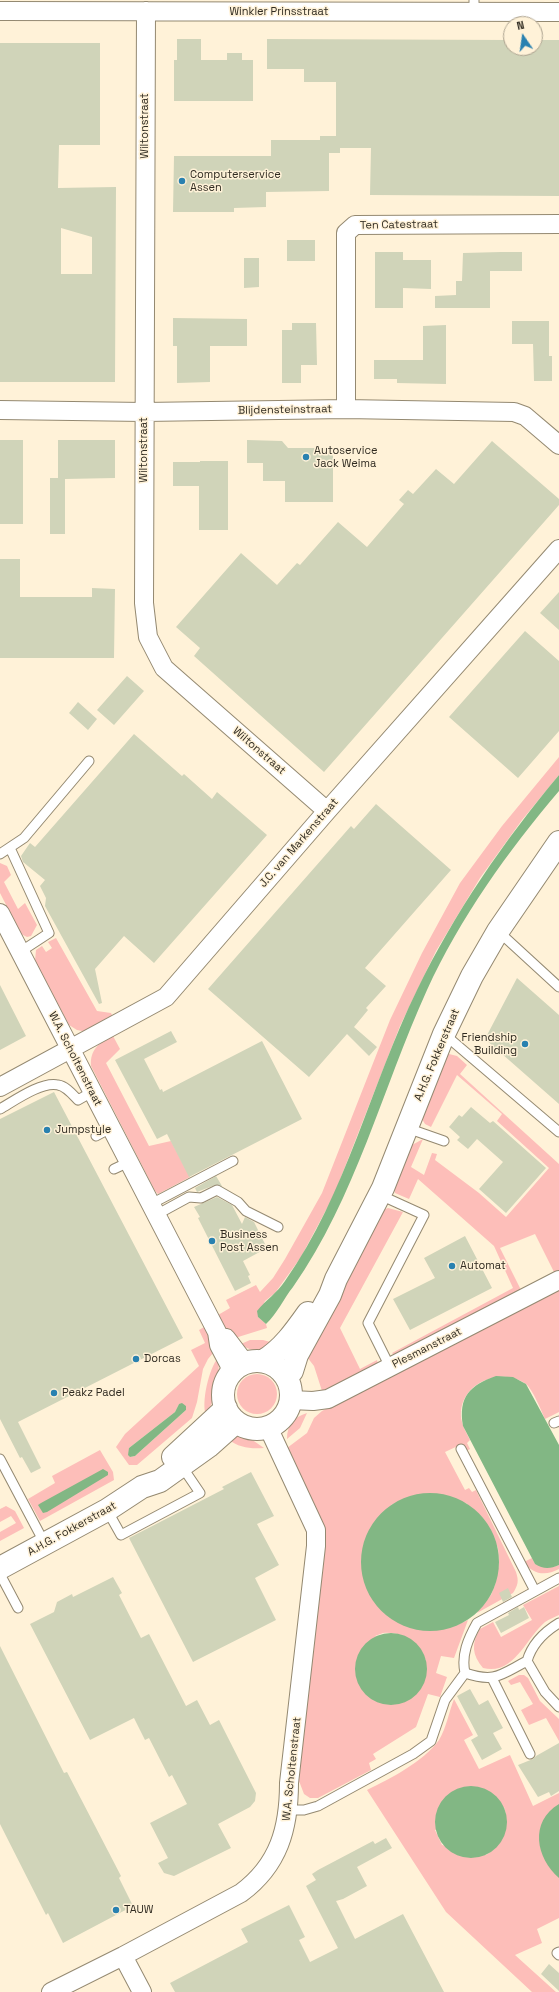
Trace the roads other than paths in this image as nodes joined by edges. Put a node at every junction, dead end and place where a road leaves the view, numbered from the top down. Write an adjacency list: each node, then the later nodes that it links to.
1 (308, 6): 2 (street, Winkler Prinsstraat); 4 (street, Winkler Prinsstraat)
2 (474, 6): 5 (street, Winkler Prinsstraat)
3 (0, 11): 4 (street, Winkler Prinsstraat)
4 (146, 11): 9 (street, Wiltonstraat)
5 (559, 12)
6 (559, 224): 7 (street, Ten Catestraat)
7 (346, 409): 9 (street, Blijdensteinstraat); 10 (street, Blijdensteinstraat)
8 (0, 410): 9 (street, Blijdensteinstraat)
9 (144, 412): 13 (street, Wiltonstraat)
10 (559, 445)
11 (559, 549): 13 (street, J.C. van Markenstraat)
12 (89, 761): 15 (lane)
13 (327, 811): 22 (street, J.C. van Markenstraat)
14 (559, 842): 18 (street, A.H.G. Fokkerstraat)
15 (10, 848): 16 (lane); 19 (lane)
16 (0, 854)
17 (0, 913): 19 (street, W.A. Scholtenstraat)
18 (498, 931): 20 (lane); 21 (street, A.H.G. Fokkerstraat)
19 (20, 952): 22 (street, W.A. Scholtenstraat)
20 (559, 987)
21 (444, 1034): 28 (street, A.H.G. Fokkerstraat); 29 (lane)
22 (71, 1050): 23 (street, J.C. van Markenstraat); 25 (street, W.A. Scholtenstraat)
23 (40, 1077): 24 (street, J.C. van Markenstraat); 25 (lane); 26 (lane)
24 (2, 1086): 26 (lane)
25 (92, 1092): 33 (street, W.A. Scholtenstraat)
26 (14, 1102): 27 (lane)
27 (0, 1109)
28 (407, 1128): 30 (lane); 32 (street, A.H.G. Fokkerstraat)
29 (559, 1132)
30 (444, 1141)
31 (233, 1161): 33 (lane)
32 (379, 1194): 35 (street, A.H.G. Fokkerstraat); 38 (lane)
33 (153, 1209): 34 (lane); 37 (street, W.A. Scholtenstraat)
34 (278, 1227)
35 (336, 1279): 37 (street, A.H.G. Fokkerstraat); 39 (street, A.H.G. Fokkerstraat)
36 (559, 1280): 38 (street, Plesmanstraat)
37 (246, 1366): 39 (street); 41 (street)
38 (390, 1367): 40 (street, Plesmanstraat)
39 (287, 1377): 40 (street)
40 (291, 1400): 42 (street)
41 (231, 1415): 42 (street); 45 (street, A.H.G. Fokkerstraat)
42 (268, 1427): 59 (street, W.A. Scholtenstraat)
43 (461, 1449): 51 (lane)
44 (0, 1459): 47 (lane)
45 (178, 1461): 46 (street, A.H.G. Fokkerstraat); 46 (lane)
46 (107, 1510): 47 (street, A.H.G. Fokkerstraat)
47 (45, 1544): 48 (street, A.H.G. Fokkerstraat)
48 (0, 1568)
49 (0, 1574): 52 (lane)
50 (559, 1578): 51 (lane)
51 (535, 1591): 55 (lane)
52 (18, 1608)
53 (559, 1623): 54 (lane)
54 (527, 1661): 56 (lane); 57 (lane)
55 (465, 1673): 56 (lane); 59 (lane)
56 (492, 1678): 58 (lane)
57 (559, 1707)
58 (530, 1754)
59 (289, 1810): 62 (street, W.A. Scholtenstraat)
60 (559, 1952): 61 (lane)
61 (559, 1955)
62 (123, 1956): 63 (street, W.A. Scholtenstraat); 64 (street)
63 (51, 1992)
64 (142, 1992)

